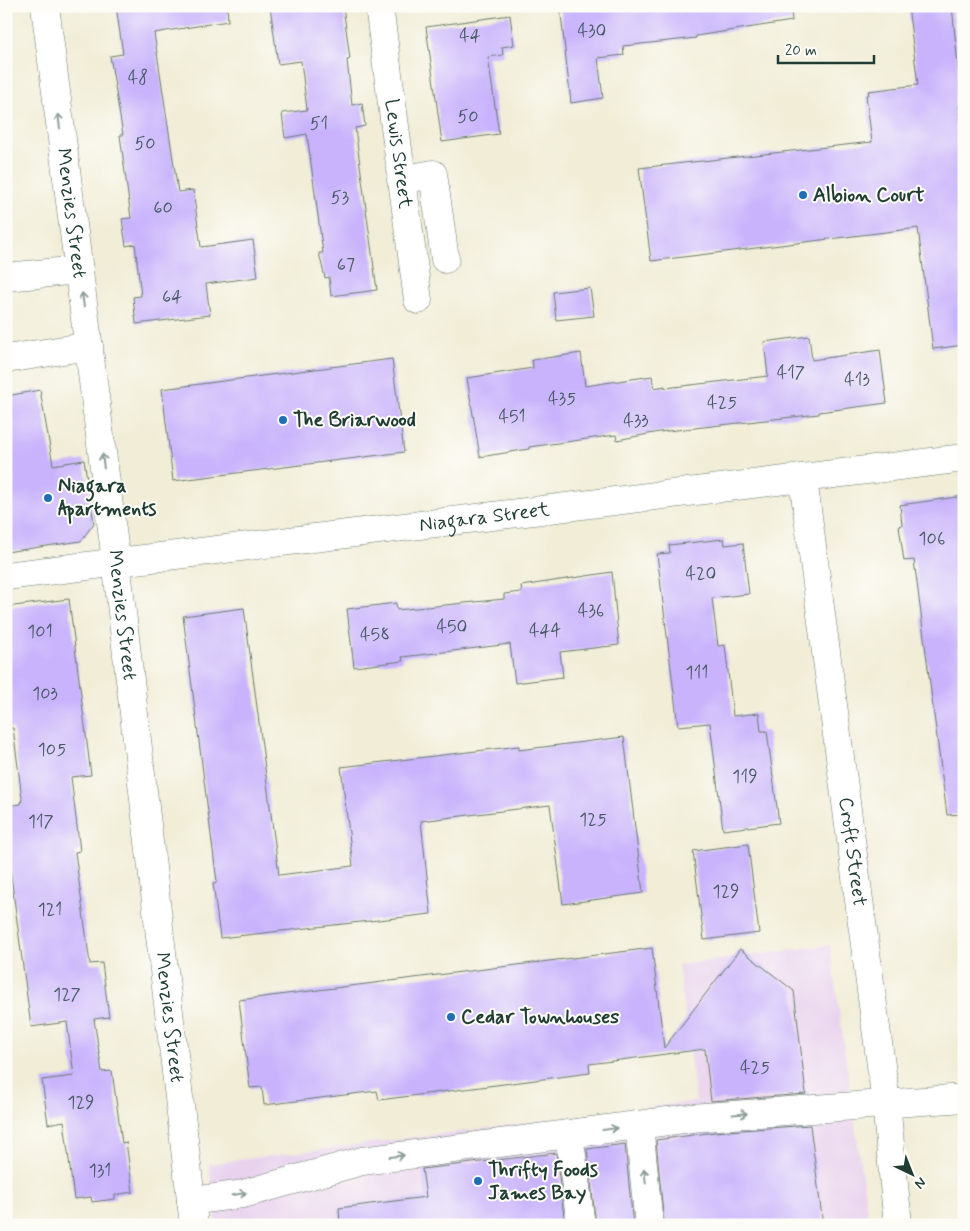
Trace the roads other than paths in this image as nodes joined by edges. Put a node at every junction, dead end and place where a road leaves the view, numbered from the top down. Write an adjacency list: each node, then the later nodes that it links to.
1 (45, 6): 5 (street, Menzies Street, one-way to 1)
2 (379, 6): 3 (street, Lewis Street)
3 (401, 180): 4 (street); 7 (street, Lewis Street)
4 (445, 259)
5 (79, 270): 6 (street); 8 (street, Menzies Street, one-way to 5)
6 (6, 277)
7 (418, 300)
8 (89, 346): 9 (street); 12 (street, Menzies Street, one-way to 8)
9 (6, 359)
10 (964, 458): 11 (street, Niagara Street)
11 (803, 479): 12 (street, Niagara Street); 15 (street, Croft Street)
12 (116, 561): 13 (street, Niagara Street); 18 (street, Menzies Street)
13 (6, 576)
14 (964, 1098): 15 (street)
15 (886, 1103): 16 (street, one-way to 15); 21 (street, Croft Street)
16 (640, 1125): 17 (street, one-way to 16); 20 (street, one-way to 16)
17 (569, 1134): 18 (street, one-way to 17); 19 (street)
18 (192, 1213)
19 (581, 1225)
20 (649, 1225)
21 (898, 1225)

